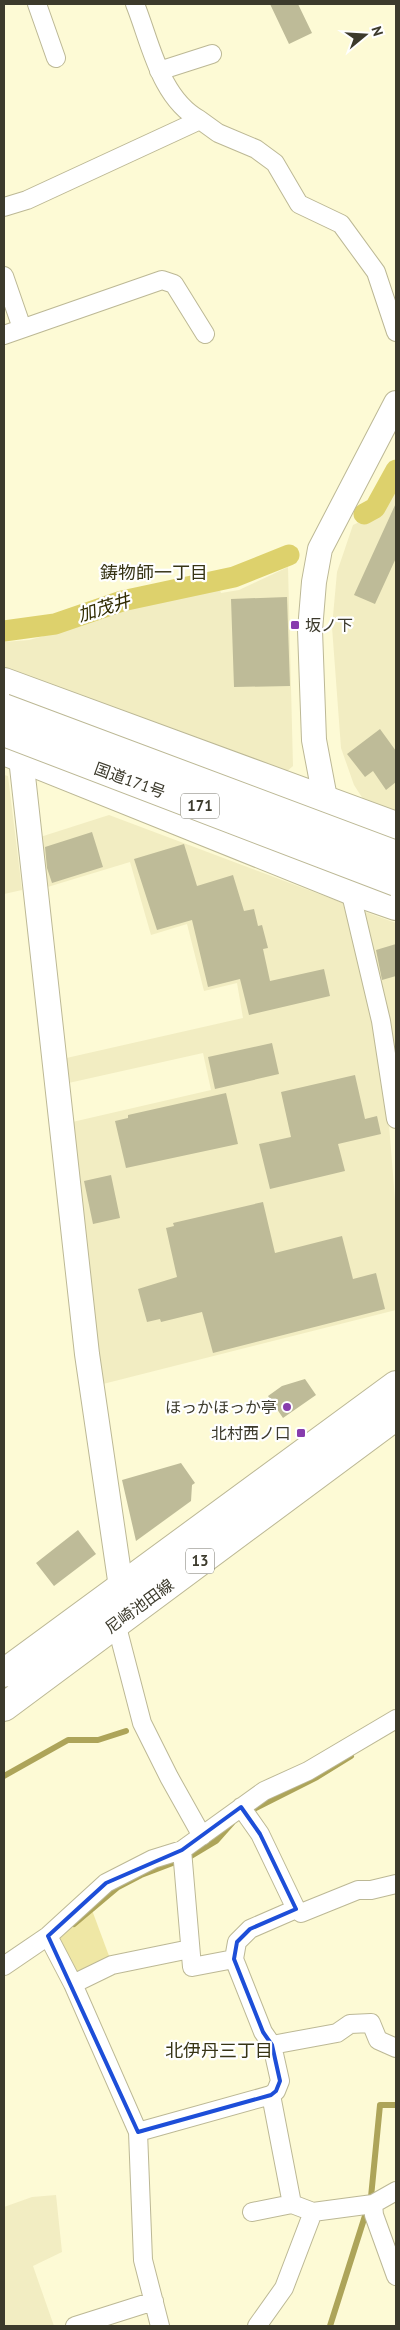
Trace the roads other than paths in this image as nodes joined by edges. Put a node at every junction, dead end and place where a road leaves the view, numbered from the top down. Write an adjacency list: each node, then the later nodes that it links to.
1 (37, 4): 4 (street)
2 (135, 4): 5 (street)
3 (212, 54): 5 (street)
4 (56, 58)
5 (160, 71): 6 (street)
6 (200, 120): 7 (street); 10 (street)
7 (4, 207)
8 (4, 276): 9 (street)
9 (22, 328): 11 (street); 12 (street)
10 (396, 332)
11 (205, 334)
12 (4, 335)
13 (396, 403): 18 (street)
14 (4, 682): 18 (main road)
15 (4, 708): 20 (main road, 国道171号 / 171, bridge)
16 (4, 732): 21 (main road, 国道171号 / 171, bridge)
17 (12, 754): 22 (main road, 171); 27 (street)
18 (324, 798): 19 (main road); 22 (street)
19 (396, 826)
20 (396, 854)
21 (396, 882)
22 (350, 890): 23 (main road, 171); 24 (street)
23 (396, 906)
24 (396, 1119)
25 (396, 1386): 27 (main road, 尼崎池田線 / 13)
26 (396, 1416): 28 (main road, 尼崎池田線 / 13)
27 (121, 1587): 28 (street); 29 (main road, 尼崎池田線 / 13)
28 (116, 1623): 30 (main road, 尼崎池田線 / 13); 33 (street)
29 (4, 1673)
30 (4, 1707)
31 (396, 1719): 32 (street)
32 (241, 1807): 33 (street); 36 (street)
33 (202, 1836): 34 (street)
34 (182, 1850): 37 (street); 38 (street)
35 (396, 1884): 36 (street)
36 (296, 1910): 39 (street)
37 (48, 1936): 40 (street); 41 (street)
38 (190, 1949): 39 (street); 41 (street)
39 (234, 1959): 42 (street)
40 (4, 1966)
41 (73, 1984): 45 (street)
42 (272, 2044): 43 (street); 44 (street)
43 (396, 2048)
44 (271, 2096): 45 (street); 47 (street)
45 (138, 2132): 52 (street)
46 (394, 2194): 48 (street)
47 (292, 2204): 49 (street); 50 (street)
48 (373, 2204): 50 (street); 51 (street)
49 (252, 2212)
50 (313, 2212): 55 (street)
51 (396, 2276)
52 (154, 2301): 53 (street); 54 (street)
53 (67, 2325)
54 (160, 2326)
55 (257, 2326)

